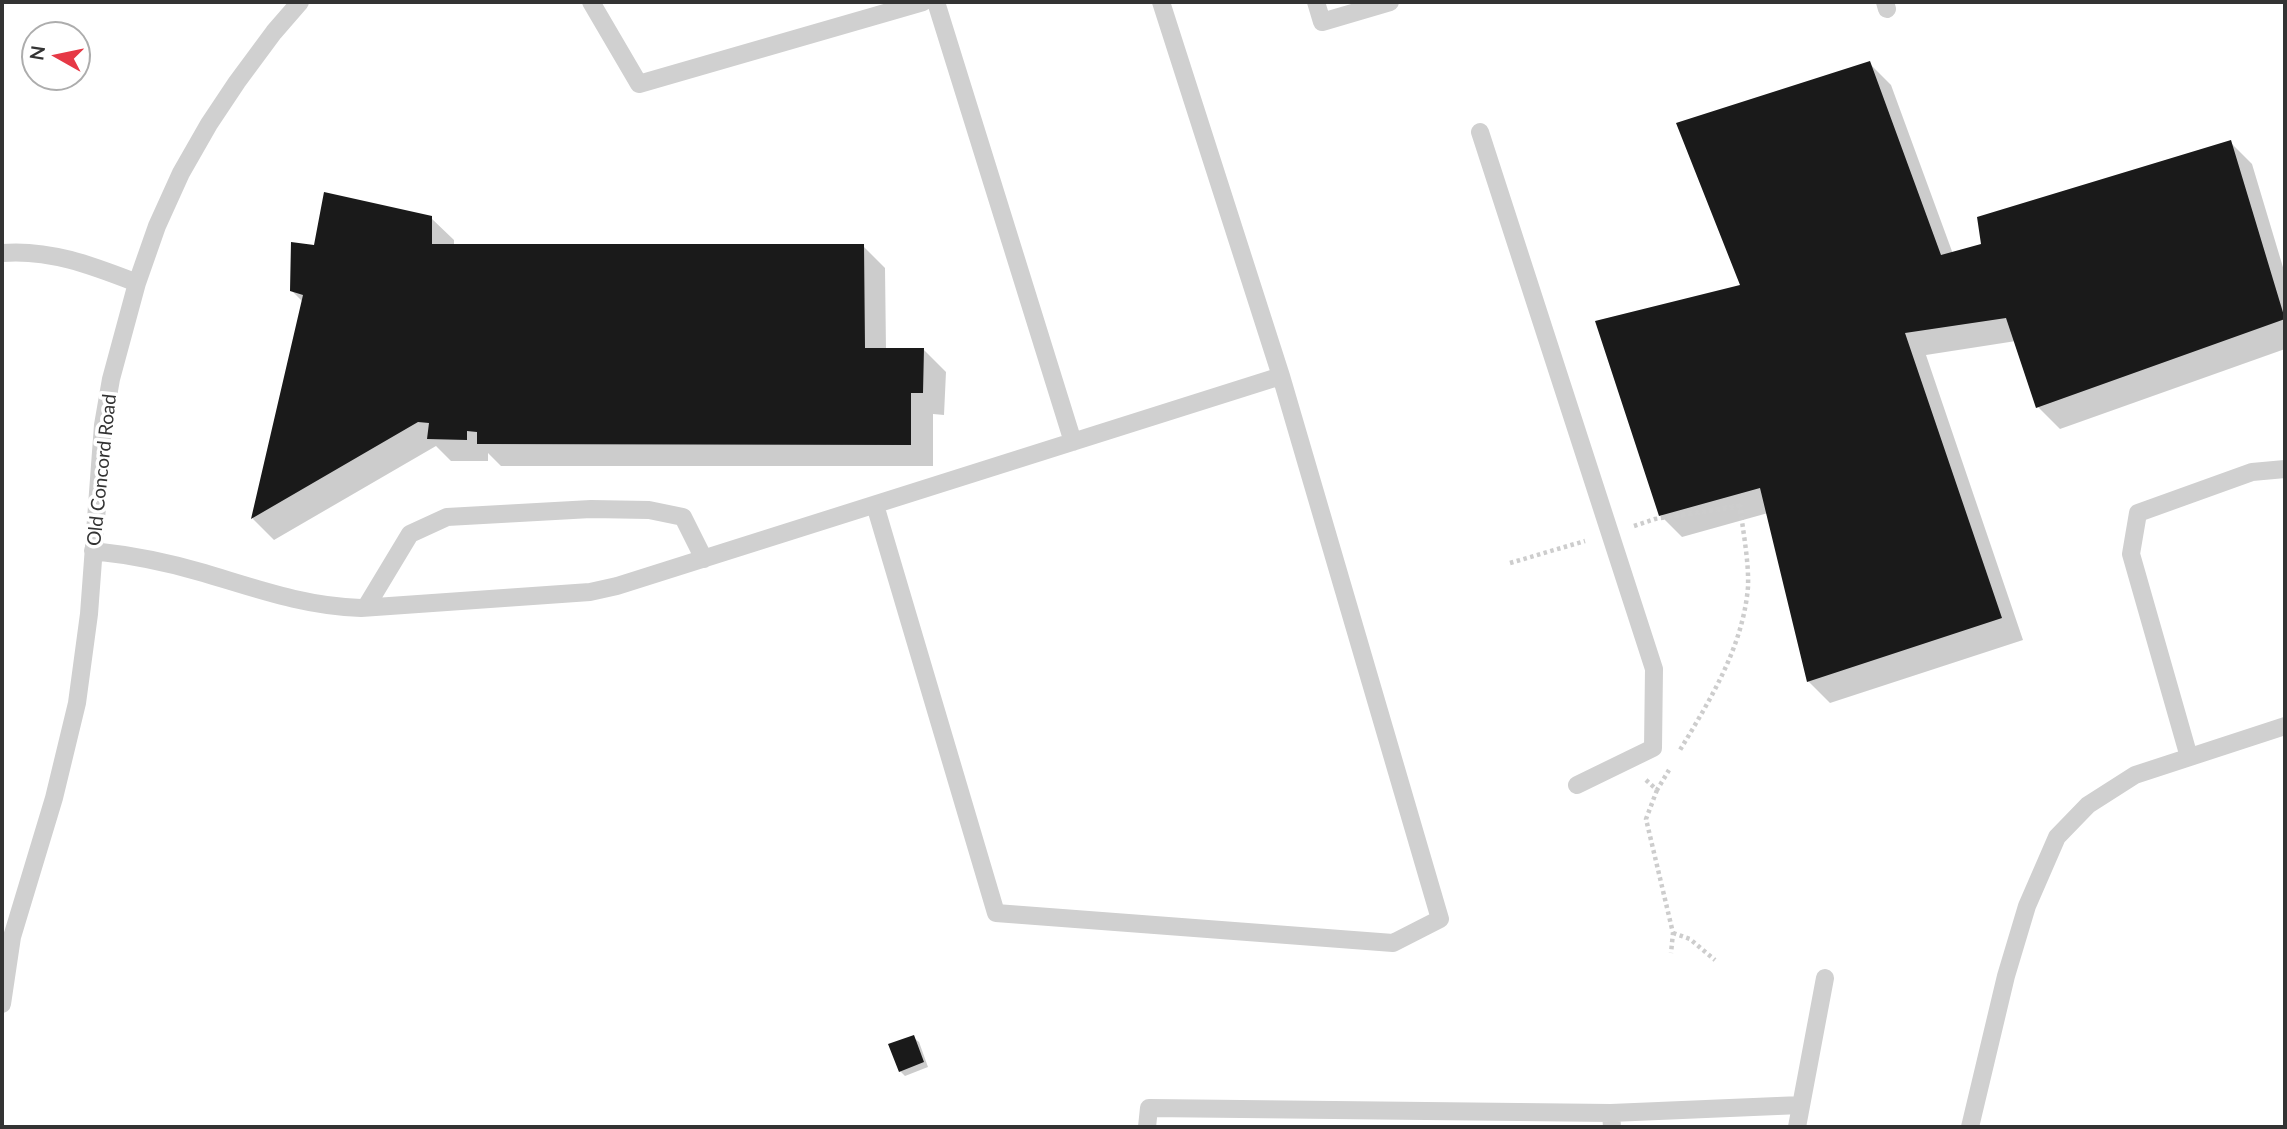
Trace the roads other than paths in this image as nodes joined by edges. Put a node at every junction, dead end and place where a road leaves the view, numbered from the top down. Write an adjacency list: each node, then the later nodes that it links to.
1 (300, 2): 10 (lane, Old Concord Road)
2 (590, 2): 3 (lane)
3 (923, 2)
4 (936, 2): 12 (lane)
5 (1161, 2): 11 (lane)
6 (1316, 2): 7 (lane)
7 (1390, 2)
8 (1480, 132): 20 (lane)
9 (2, 253): 10 (lane)
10 (137, 284): 15 (lane, Old Concord Road)
11 (1281, 376): 12 (lane); 14 (lane)
12 (1073, 442): 14 (lane)
13 (2285, 468): 19 (lane)
14 (875, 505): 16 (lane)
15 (93, 551): 17 (lane); 21 (lane, Old Concord Road)
16 (704, 559): 17 (lane); 17 (lane)
17 (366, 607)
18 (2285, 726): 19 (lane)
19 (2189, 757): 30 (lane)
20 (1577, 785)
21 (12, 937): 22 (lane, Old Concord Road); 24 (lane, Old Concord Road)
22 (2, 956)
23 (1825, 978): 25 (lane)
24 (2, 1004)
25 (1801, 1105): 27 (lane); 29 (lane)
26 (1364, 1119): 27 (lane); 28 (lane)
27 (1612, 1120)
28 (1147, 1127)
29 (1797, 1127)
30 (1970, 1127)

